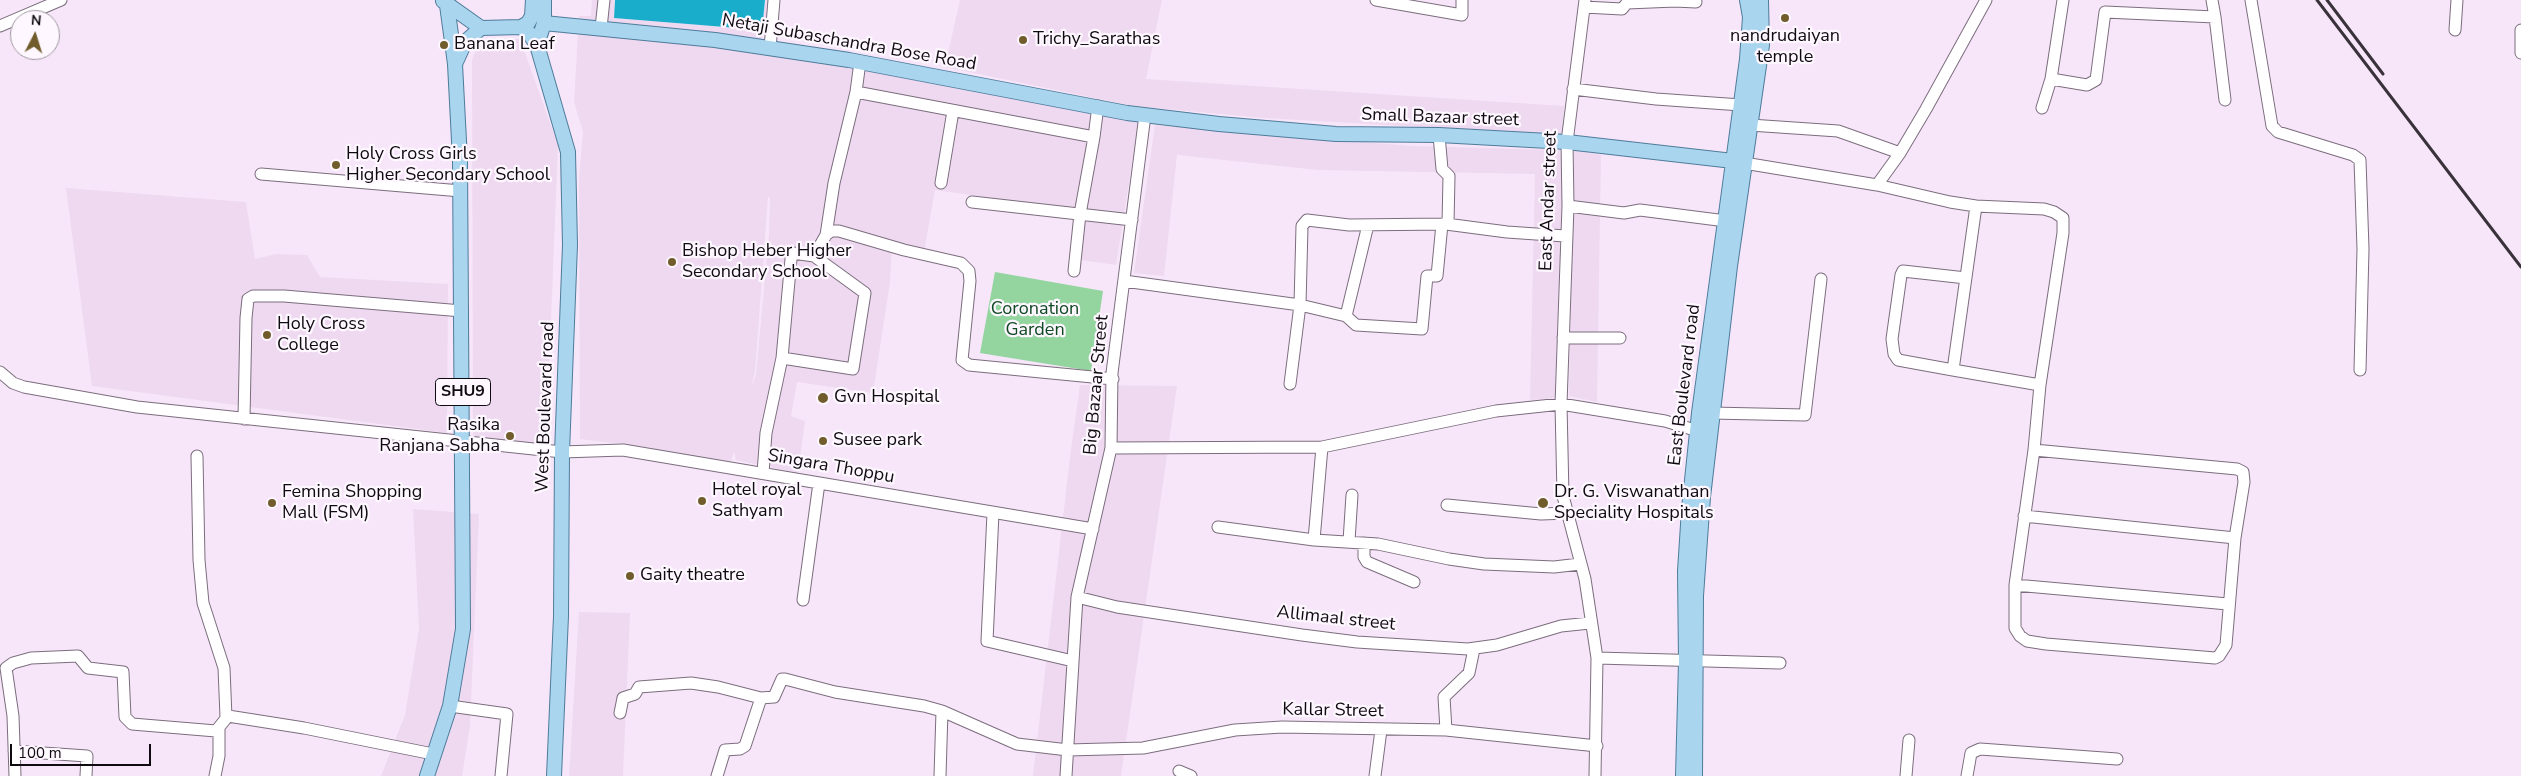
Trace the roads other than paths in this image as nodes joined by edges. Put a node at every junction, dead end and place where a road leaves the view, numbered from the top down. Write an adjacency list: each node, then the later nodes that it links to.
1 (61, 0): 22 (street)
2 (533, 0): 23 (main road)
3 (544, 0): 21 (main road)
4 (604, 0): 25 (street)
5 (774, 0): 29 (street)
6 (1376, 0): 7 (street)
7 (1462, 0)
8 (1747, 0): 37 (main road, East Boulevard road)
9 (1761, 0): 42 (main road)
10 (1986, 0): 46 (street)
11 (2062, 0): 33 (street)
12 (2106, 0): 19 (street)
13 (2212, 0): 20 (street)
14 (2251, 0): 74 (street)
15 (2458, 0): 26 (street)
16 (444, 2): 24 (main road, SHU9); 32 (main road, SHU9)
17 (1696, 2): 18 (street)
18 (1585, 4): 34 (street, East Andar street)
19 (2105, 12): 20 (street); 33 (street)
20 (2215, 17): 36 (street)
21 (544, 24): 25 (main road, Netaji Subaschandra Bose Road); 28 (main road)
22 (0, 26)
23 (521, 27): 24 (main road); 28 (main road)
24 (481, 28): 32 (main road, SHU9)
25 (601, 28): 29 (main road, Netaji Subaschandra Bose Road)
26 (2455, 30)
27 (2521, 30): 30 (street)
28 (537, 44): 87 (main road, West Boulevard road)
29 (770, 48): 31 (main road, Netaji Subaschandra Bose Road)
30 (2521, 53)
31 (860, 62): 35 (street); 38 (main road, Netaji Subaschandra Bose Road)
32 (455, 64): 51 (main road, SHU9)
33 (2050, 80): 39 (street)
34 (1573, 89): 37 (street); 45 (street, East Andar street)
35 (856, 92): 40 (street); 60 (street)
36 (2224, 100)
37 (1740, 105): 47 (main road, East Boulevard road)
38 (1098, 106): 41 (main road, Netaji Subaschandra Bose Road); 44 (street)
39 (2042, 108)
40 (953, 111): 44 (street); 49 (street)
41 (1145, 115): 43 (main road, Small Bazaar street); 56 (street, Big Bazaar Street)
42 (1750, 125): 46 (street); 47 (main road)
43 (1439, 135): 45 (main road, Small Bazaar street); 58 (street)
44 (1094, 137): 55 (street)
45 (1567, 142): 47 (main road, Small Bazaar street); 53 (street, East Andar street)
46 (1900, 153): 50 (street)
47 (1739, 162): 50 (street); 57 (main road, East Boulevard road); 80 (main road)
48 (261, 174): 51 (street)
49 (941, 183)
50 (1877, 185): 54 (street)
51 (461, 191): 68 (main road, SHU9)
52 (972, 202): 55 (street)
53 (1568, 206): 57 (street); 61 (street, East Andar street)
54 (1976, 206): 64 (street); 78 (street)
55 (1080, 214): 56 (street); 63 (street)
56 (1132, 220): 66 (street, Big Bazaar Street)
57 (1726, 221): 82 (main road, East Boulevard road)
58 (1445, 224): 59 (street); 61 (street); 69 (street)
59 (1368, 225): 67 (street); 69 (street)
60 (826, 234): 62 (street); 76 (street)
61 (1566, 236): 70 (street, East Andar street)
62 (814, 256): 72 (street); 72 (street)
63 (1074, 271)
64 (1966, 278): 73 (street); 73 (street)
65 (1821, 279): 80 (street)
66 (1124, 281): 67 (street); 76 (street, Big Bazaar Street)
67 (1300, 305): 69 (street); 77 (street)
68 (462, 310): 81 (street); 83 (main road, SHU9)
69 (1346, 316)
70 (1563, 338): 71 (street); 79 (street, East Andar street)
71 (1620, 338)
72 (782, 358): 89 (street)
73 (1953, 370): 78 (street)
74 (2360, 370)
75 (0, 372): 81 (street, Singara Thoppu)
76 (1113, 379): 85 (street, Big Bazaar Street)
77 (1290, 384)
78 (2040, 385): 86 (street)
79 (1561, 404): 82 (street); 84 (street); 94 (street, East Andar street)
80 (1711, 413): 112 (main road)
81 (244, 419): 83 (street, Singara Thoppu)
82 (1698, 431): 112 (main road, East Boulevard road)
83 (463, 442): 87 (street, Singara Thoppu); 115 (main road, SHU9)
84 (1322, 447): 85 (street); 99 (street)
85 (1111, 448): 97 (street, Big Bazaar Street)
86 (2034, 450): 95 (street); 98 (street)
87 (562, 452): 89 (street, Singara Thoppu); 134 (main road, West Boulevard road)
88 (197, 456): 118 (street)
89 (763, 474): 90 (street, Singara Thoppu)
90 (819, 483): 93 (street, Singara Thoppu); 106 (street)
91 (1352, 495): 100 (street)
92 (1447, 505): 94 (street)
93 (993, 513): 97 (street, Singara Thoppu); 111 (street)
94 (1568, 513): 102 (street, East Andar street)
95 (2024, 516): 98 (street); 104 (street)
96 (1218, 528): 99 (street)
97 (1092, 529): 105 (street, Big Bazaar Street)
98 (2235, 538): 107 (street)
99 (1314, 540): 100 (street)
100 (1349, 541): 101 (street)
101 (1364, 543): 102 (street); 103 (street)
102 (1580, 564): 108 (street, East Andar street)
103 (1414, 582)
104 (2015, 584): 107 (street); 107 (street)
105 (1077, 597): 109 (street, Allimaal street); 111 (street, Big Bazaar Street)
106 (803, 600)
107 (2228, 604)
108 (1590, 623): 109 (street, Allimaal street); 110 (street, East Andar street)
109 (1474, 649): 121 (street)
110 (1597, 658): 112 (street); 123 (street, East Andar street)
111 (1073, 661): 124 (street, Big Bazaar Street)
112 (1691, 662): 113 (street); 141 (main road, East Boulevard road); 142 (main road)
113 (1780, 663)
114 (761, 698): 116 (street, Kallar Street); 117 (street); 135 (street)
115 (450, 706): 126 (main road, SHU9); 133 (street)
116 (942, 711): 124 (street, Kallar Street); 136 (street)
117 (620, 713)
118 (226, 717): 119 (street); 126 (street)
119 (219, 729): 125 (street); 131 (street)
120 (1381, 730): 121 (street, Kallar Street); 124 (street, Kallar Street); 139 (street)
121 (1446, 730): 123 (street, Kallar Street)
122 (1909, 740): 143 (street)
123 (1597, 746): 140 (street, East Andar street)
124 (1068, 750): 137 (street, Big Bazaar Street)
125 (14, 751): 129 (street); 130 (street)
126 (433, 754): 132 (main road, SHU9)
127 (2117, 759): 144 (street)
128 (1179, 771): 138 (street)
129 (15, 776)
130 (86, 776)
131 (215, 776)
132 (428, 776)
133 (502, 776)
134 (554, 776)
135 (717, 776)
136 (940, 776)
137 (1066, 776)
138 (1191, 776)
139 (1375, 776)
140 (1595, 776)
141 (1683, 776)
142 (1695, 776)
143 (1906, 776)
144 (1967, 776)

